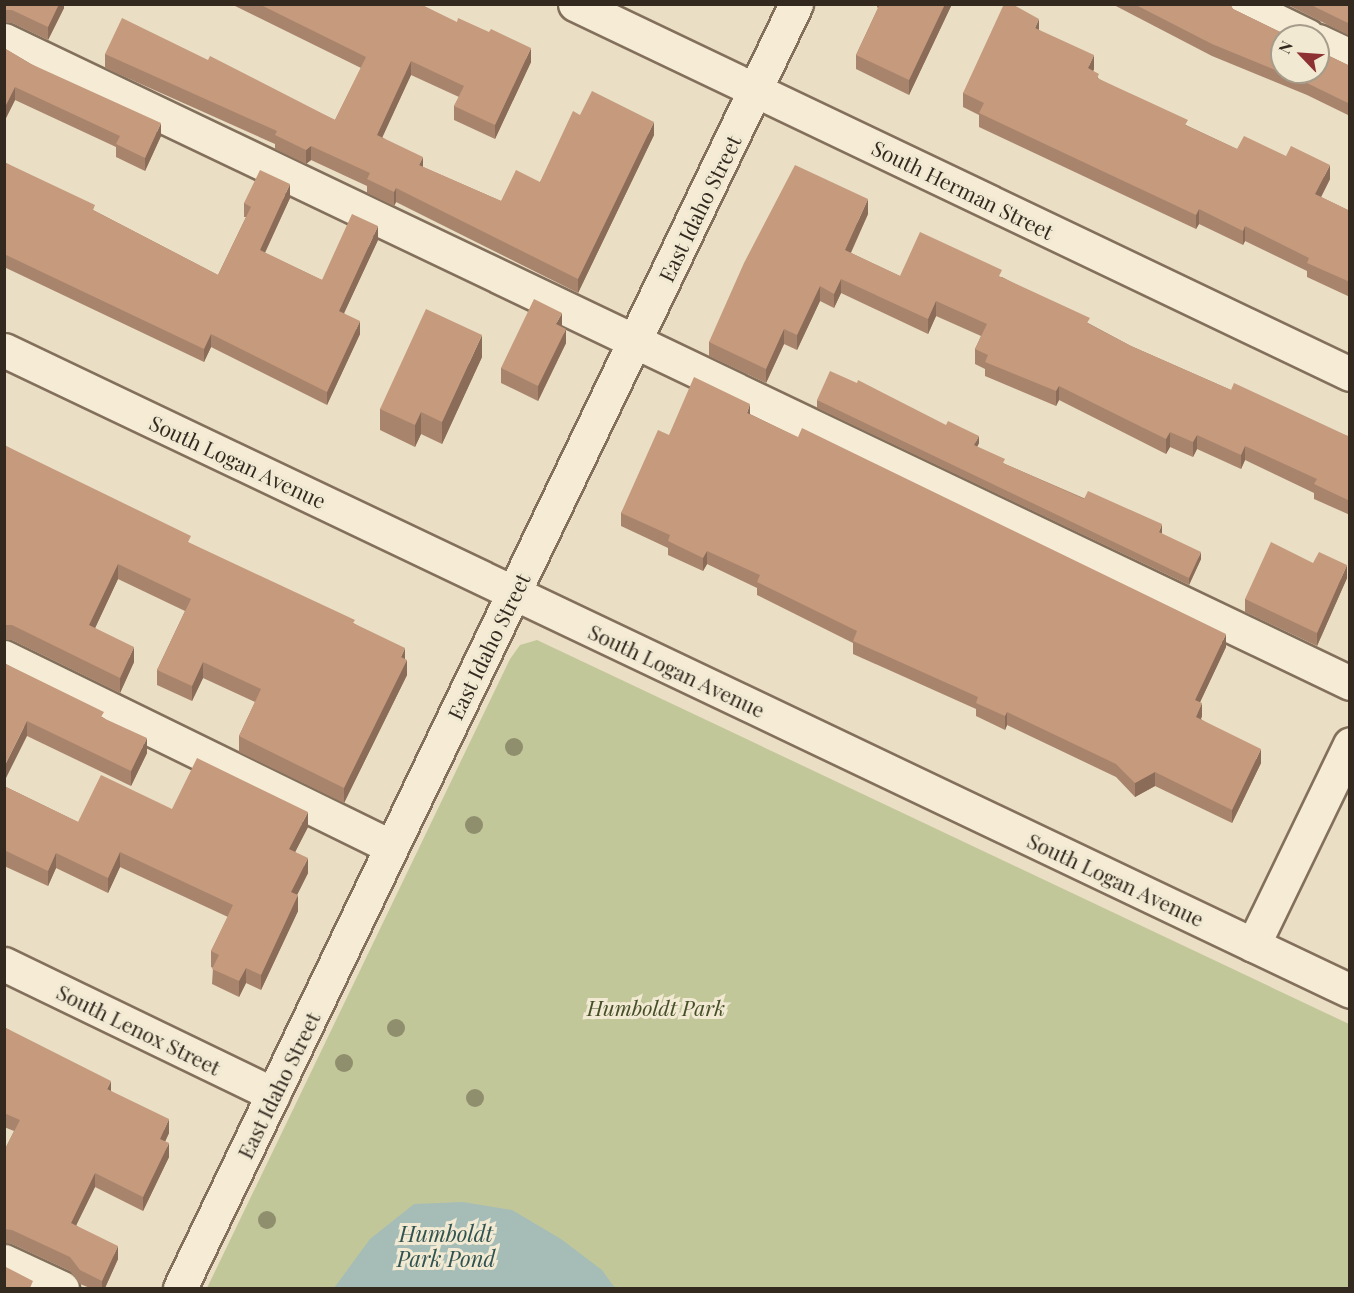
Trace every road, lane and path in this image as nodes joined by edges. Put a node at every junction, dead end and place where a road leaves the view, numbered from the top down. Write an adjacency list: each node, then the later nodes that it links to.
1 (575, 4): 8 (street, South Herman Street)
2 (796, 4): 8 (street, East Idaho Street)
3 (1242, 4): 4 (street)
4 (1283, 24)
5 (4, 40): 9 (street)
6 (1330, 47): 7 (street)
7 (1350, 56)
8 (755, 90): 9 (street, East Idaho Street); 11 (street, South Herman Street)
9 (634, 342): 12 (street, East Idaho Street); 14 (street)
10 (4, 350): 12 (street, South Logan Avenue)
11 (1350, 374)
12 (514, 593): 16 (street, East Idaho Street); 17 (street, South Logan Avenue)
13 (4, 657): 16 (street)
14 (1350, 683)
15 (1350, 744): 17 (street)
16 (391, 848): 20 (street, East Idaho Street)
17 (1253, 945): 19 (street, South Logan Avenue)
18 (4, 964): 20 (street, South Lenox Street)
19 (1350, 991)
20 (273, 1094): 23 (street, East Idaho Street)
21 (4, 1261): 22 (street)
22 (62, 1288)
23 (180, 1288)

